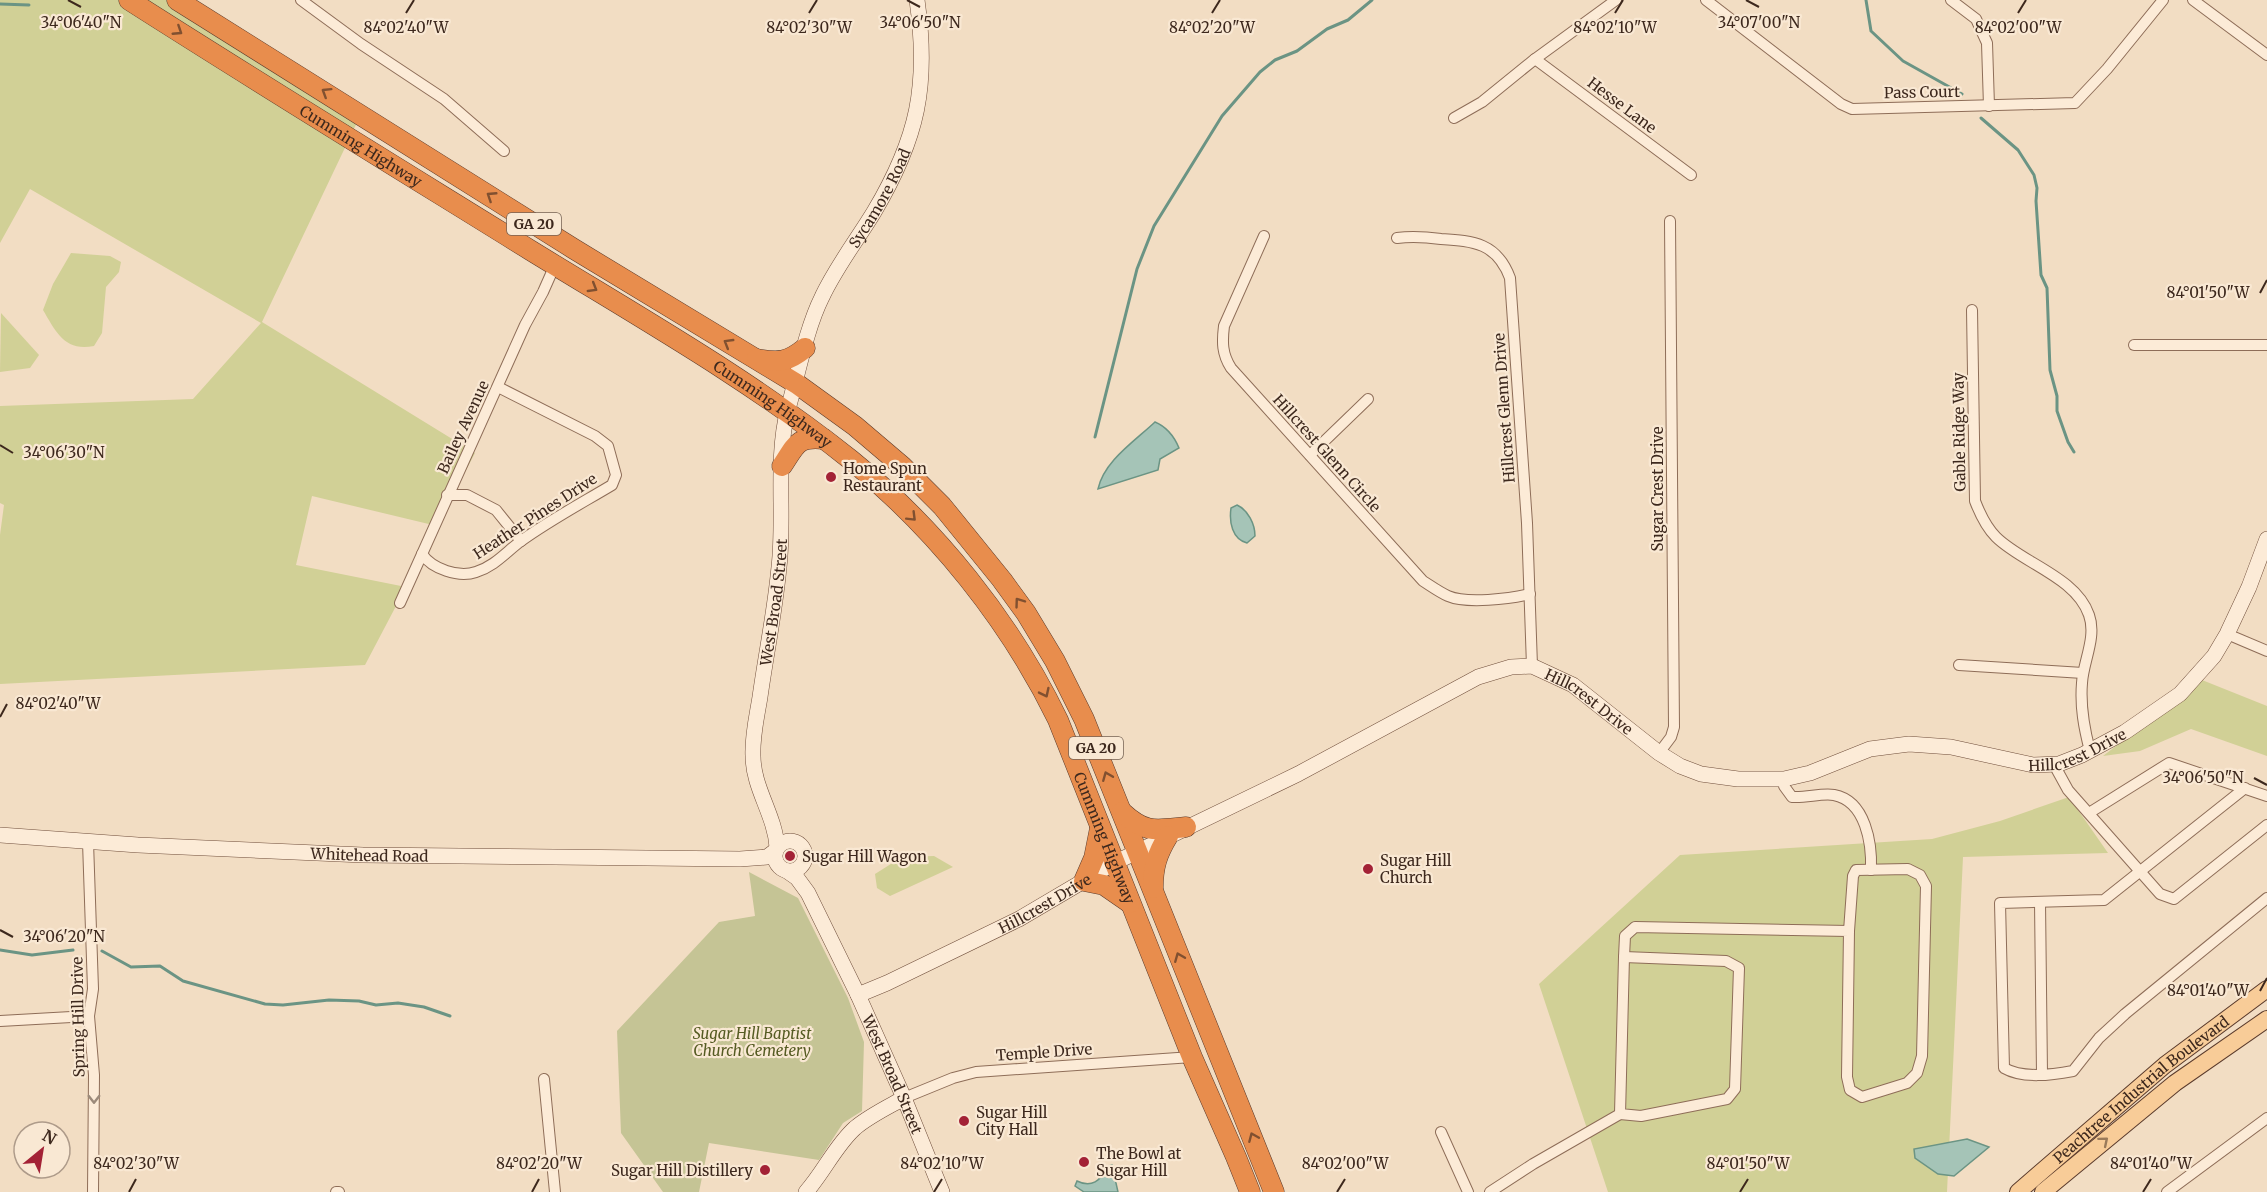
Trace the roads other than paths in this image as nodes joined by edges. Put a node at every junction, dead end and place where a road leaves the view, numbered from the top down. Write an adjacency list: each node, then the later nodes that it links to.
1 (129, 0): 19 (highway, Cumming Highway / GA 20, one-way to 19)
2 (177, 0): 24 (highway, Cumming Highway / GA 20, one-way to 2)
3 (301, 0): 14 (street)
4 (917, 0): 23 (street, Sycamore Road)
5 (1616, 0): 11 (street)
6 (1706, 0): 12 (street, Pass Court)
7 (1951, 0): 12 (street)
8 (2163, 0): 12 (street, Pass Court)
9 (2193, 0): 10 (street)
10 (2267, 55)
11 (1535, 59): 13 (street); 15 (street, Hesse Lane)
12 (1989, 106)
13 (1454, 118)
14 (504, 151)
15 (1691, 176)
16 (1670, 221): 44 (street, Sugar Crest Drive)
17 (1264, 236): 30 (street, Hillcrest Glenn Circle)
18 (1397, 238): 36 (street, Hillcrest Glenn Drive)
19 (555, 265): 26 (street, Bailey Avenue); 28 (highway, Cumming Highway / GA 20, one-way to 28)
20 (1972, 310): 42 (street, Gable Ridge Way)
21 (2134, 345): 22 (street)
22 (2267, 345)
23 (805, 348): 24 (highway); 25 (street, Sycamore Road)
24 (755, 359): 25 (highway, Cumming Highway / GA 20)
25 (796, 384): 28 (street, West Broad Street); 49 (highway, Cumming Highway / GA 20, one-way to 25)
26 (498, 387): 32 (street, Bailey Avenue); 34 (street, Heather Pines Drive)
27 (1368, 399): 30 (street)
28 (788, 412): 29 (highway, Cumming Highway / GA 20); 31 (street, West Broad Street)
29 (824, 439): 31 (highway); 53 (highway, Cumming Highway / GA 20, one-way to 53)
30 (1310, 455): 36 (street, Hillcrest Glenn Circle)
31 (782, 466): 51 (street, West Broad Street)
32 (447, 495): 34 (street); 35 (street, Bailey Avenue)
33 (2267, 539): 38 (street, Hillcrest Drive)
34 (521, 541): 35 (street, Heather Pines Drive)
35 (422, 555): 37 (street, Bailey Avenue)
36 (1530, 594): 41 (street, Hillcrest Glenn Drive)
37 (400, 603)
38 (2227, 634): 39 (street); 43 (street, Hillcrest Drive)
39 (2267, 651)
40 (1959, 665): 42 (street)
41 (1532, 666): 44 (street, Hillcrest Drive); 54 (street, Hillcrest Drive)
42 (2083, 673): 43 (street, Gable Ridge Way)
43 (2090, 752): 45 (street, Hillcrest Drive)
44 (1659, 753): 46 (street, Hillcrest Drive)
45 (2059, 764): 46 (street, Hillcrest Drive); 50 (street)
46 (1784, 779): 62 (street)
47 (2245, 788): 48 (street); 50 (street); 63 (street)
48 (2267, 796)
49 (1121, 811): 54 (highway); 58 (highway, Cumming Highway / GA 20)
50 (2089, 813): 63 (street)
51 (771, 817): 56 (street, West Broad Street); 59 (street, West Broad Street)
52 (2267, 825): 63 (street)
53 (1100, 828): 61 (highway, Cumming Highway / GA 20); 64 (highway)
54 (1177, 832): 58 (street, Hillcrest Drive); 66 (highway)
55 (0, 835): 57 (street, Whitehead Road)
56 (794, 841): 59 (street); 60 (street)
57 (88, 842): 59 (street, Whitehead Road); 74 (street, Spring Hill Drive)
58 (1137, 854): 61 (street, Hillcrest Drive); 66 (highway, Cumming Highway / GA 20)
59 (780, 859): 60 (street); 65 (street, West Broad Street)
60 (804, 862): 65 (street, West Broad Street)
61 (1114, 863): 64 (street, Hillcrest Drive); 69 (highway, Cumming Highway / GA 20)
62 (1871, 870): 70 (street); 70 (street)
63 (2140, 872): 68 (street)
64 (1084, 881): 69 (highway); 73 (street, Hillcrest Drive)
65 (808, 893): 73 (street, West Broad Street)
66 (1153, 894): 89 (highway, Cumming Highway / GA 20, one-way to 66)
67 (2267, 898): 78 (street)
68 (2040, 902): 78 (street); 78 (street)
69 (1130, 903): 77 (highway, Cumming Highway / GA 20)
70 (1849, 931): 71 (street)
71 (1624, 957): 81 (street); 81 (street)
72 (2267, 989): 92 (main road, Peachtree Industrial Boulevard)
73 (858, 995): 80 (street, West Broad Street)
74 (89, 1018): 76 (street); 84 (street, Spring Hill Drive, one-way to 84)
75 (2267, 1019): 93 (main road, Peachtree Industrial Boulevard, one-way to 75)
76 (0, 1021)
77 (1192, 1057): 80 (street, Temple Drive); 88 (highway, Cumming Highway / GA 20)
78 (2042, 1074)
79 (544, 1078): 85 (street)
80 (904, 1098): 86 (street); 87 (street, West Broad Street)
81 (1620, 1114): 91 (street)
82 (2267, 1118): 94 (street)
83 (1441, 1132): 90 (street)
84 (93, 1192)
85 (555, 1192)
86 (806, 1192)
87 (942, 1192)
88 (1250, 1192)
89 (1274, 1192)
90 (1468, 1192)
91 (1490, 1192)
92 (2018, 1192)
93 (2043, 1192)
94 (2167, 1192)

